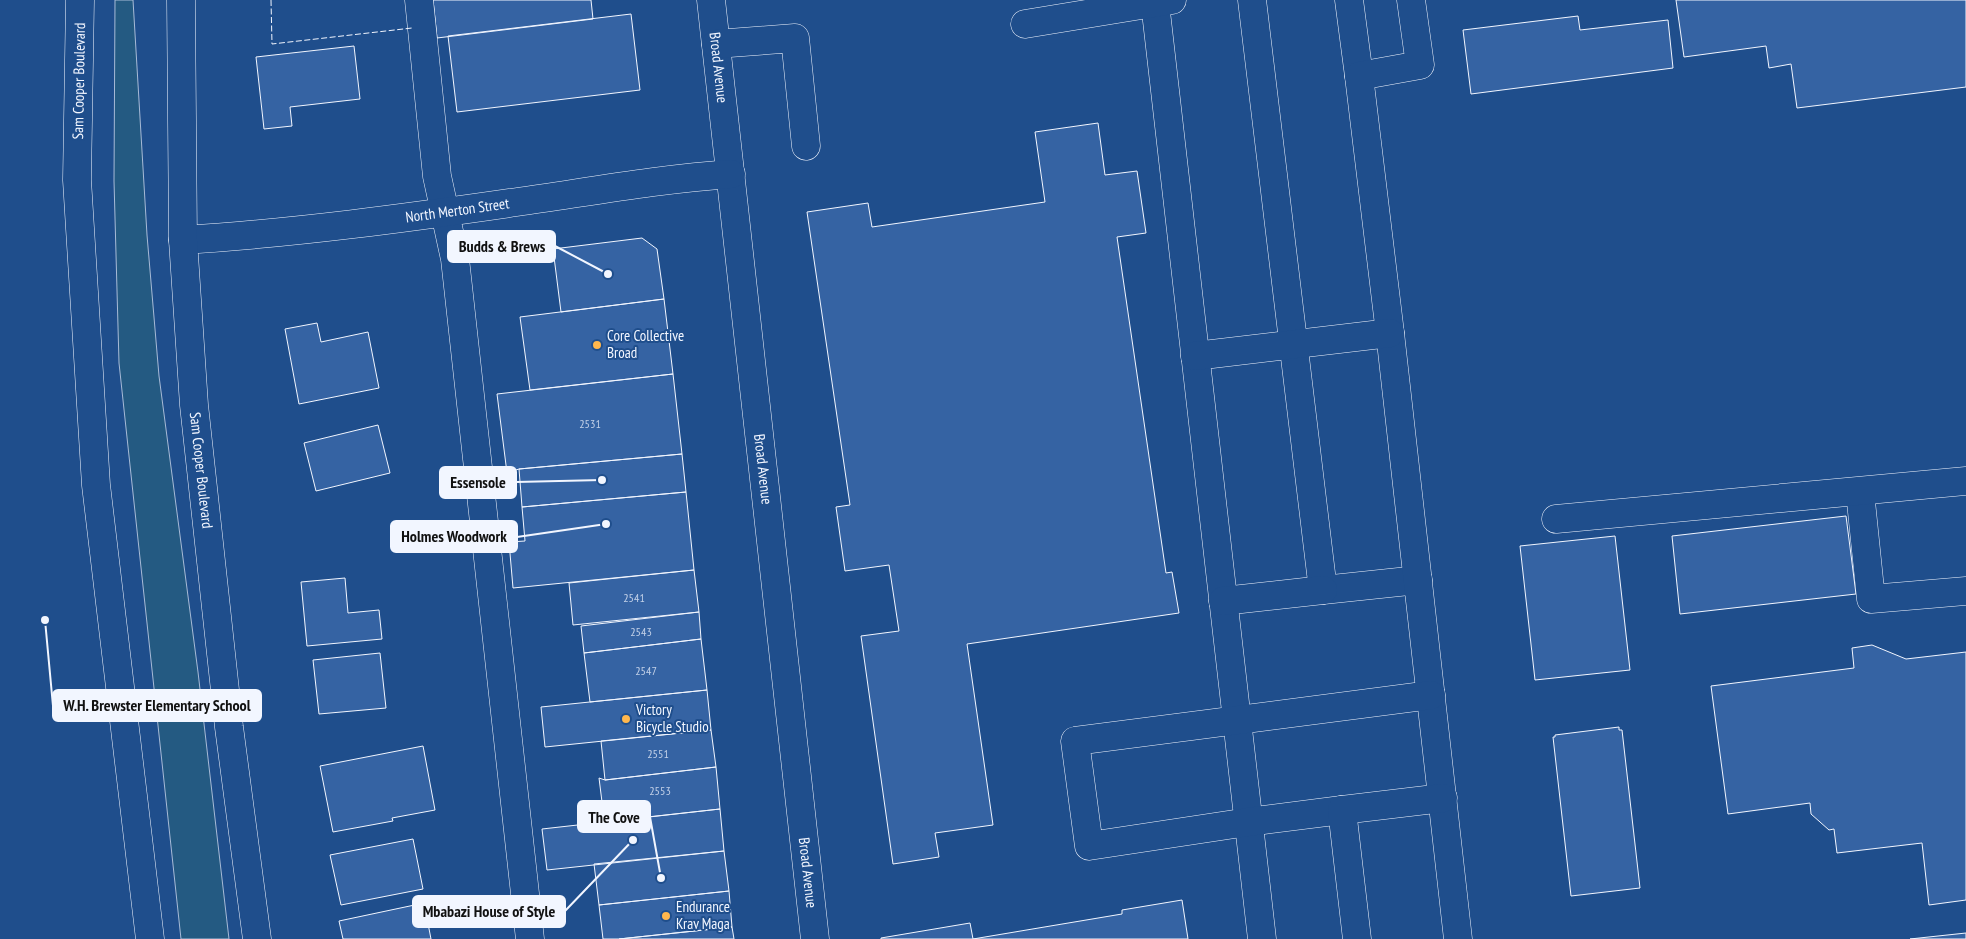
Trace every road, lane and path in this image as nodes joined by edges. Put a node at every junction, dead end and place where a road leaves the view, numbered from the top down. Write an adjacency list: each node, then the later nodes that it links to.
1 (80, 0): 31 (street, Sam Cooper Boulevard)
2 (181, 0): 15 (street, Sam Cooper Boulevard)
3 (419, 0): 14 (street)
4 (711, 0): 10 (street, Broad Avenue)
5 (1252, 0): 17 (street)
6 (1348, 0): 11 (street)
7 (1410, 0): 11 (street)
8 (1164, 2): 9 (street); 18 (street)
9 (1025, 24)
10 (716, 44): 12 (street); 13 (street, Broad Avenue)
11 (1359, 76): 16 (street)
12 (806, 146)
13 (731, 174): 14 (street, North Merton Street); 34 (street, Broad Avenue)
14 (444, 213): 15 (street, North Merton Street); 33 (street)
15 (183, 240): 32 (street, Sam Cooper Boulevard)
16 (1390, 333): 17 (street); 22 (street)
17 (1293, 345): 18 (street); 23 (street)
18 (1195, 356): 25 (street)
19 (1966, 481): 20 (street)
20 (1860, 492): 21 (street); 24 (street)
21 (1556, 519)
22 (1418, 580): 23 (street); 26 (street)
23 (1323, 590): 25 (street)
24 (1966, 591)
25 (1223, 601): 27 (street)
26 (1431, 695): 27 (street); 28 (street)
27 (1237, 721): 30 (street); 30 (street)
28 (1443, 798): 29 (street); 37 (street)
29 (1342, 810): 30 (street); 36 (street)
30 (1248, 822): 35 (street)
31 (150, 939)
32 (256, 939)
33 (530, 939)
34 (815, 939)
35 (1262, 939)
36 (1357, 939)
37 (1458, 939)

